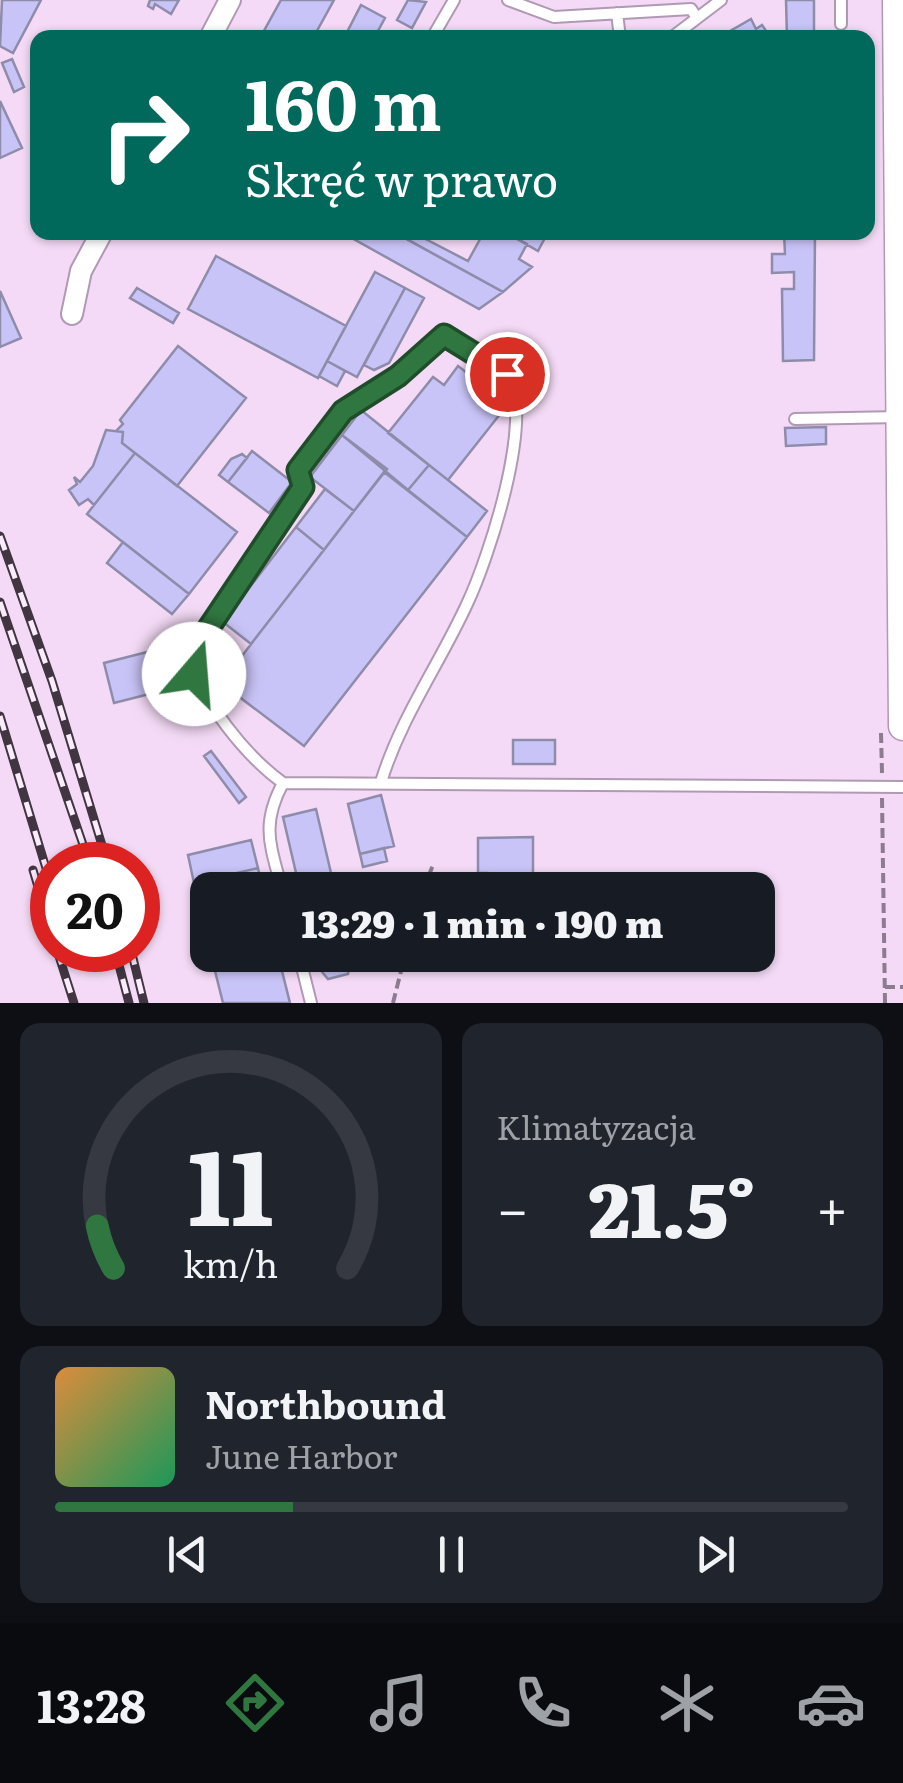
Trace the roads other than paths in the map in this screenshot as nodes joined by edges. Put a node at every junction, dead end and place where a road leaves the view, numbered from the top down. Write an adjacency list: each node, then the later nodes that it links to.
1 (230, 0): 10 (street)
2 (454, 0): 11 (lane)
3 (508, 0): 7 (lane)
4 (721, 0): 8 (lane)
5 (841, 0): 9 (lane)
6 (897, 0): 14 (street)
7 (617, 13): 8 (lane); 12 (lane)
8 (697, 18): 13 (lane)
9 (842, 24)
10 (214, 30)
11 (437, 30)
12 (619, 30)
13 (681, 30)
14 (900, 98): 17 (street)
15 (98, 240): 16 (street)
16 (72, 314)
17 (900, 417): 18 (lane); 19 (street)
18 (795, 418)
19 (903, 726)
20 (381, 782): 21 (lane); 21 (lane); 22 (lane)
21 (282, 784): 23 (lane)
22 (903, 787)
23 (279, 872)
24 (303, 972): 25 (lane)
25 (311, 1003)

